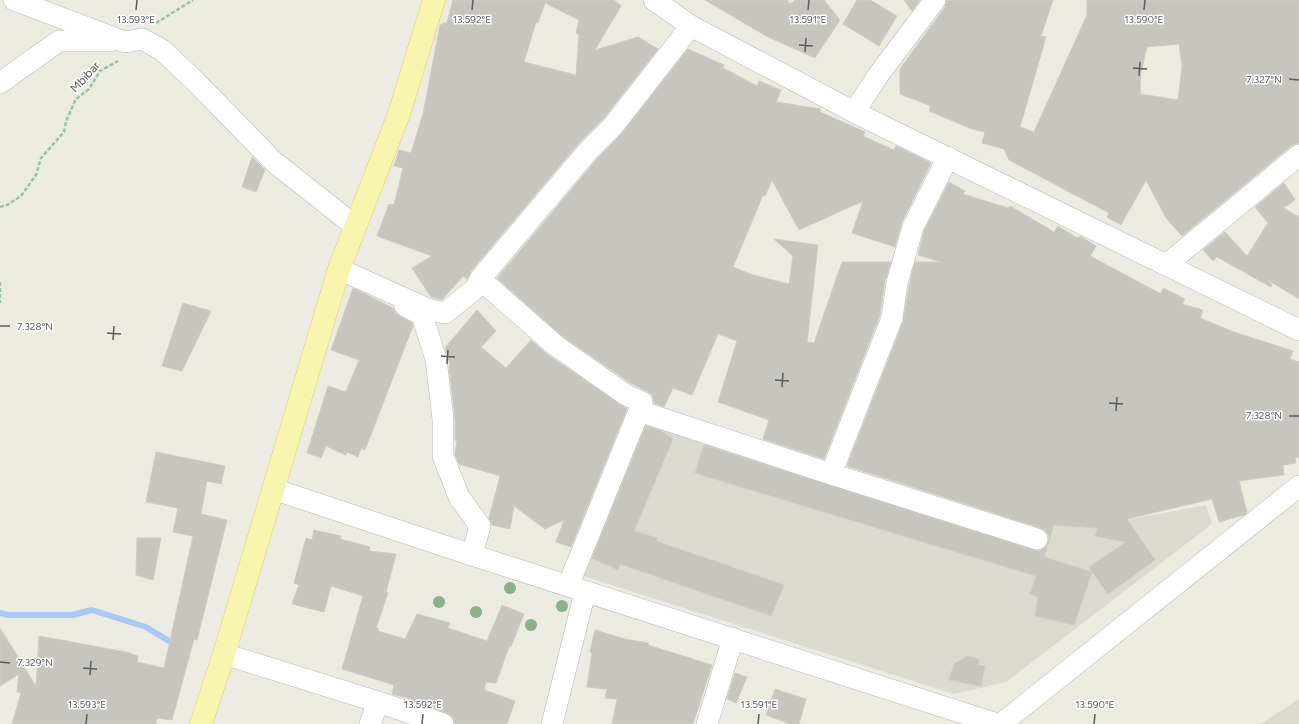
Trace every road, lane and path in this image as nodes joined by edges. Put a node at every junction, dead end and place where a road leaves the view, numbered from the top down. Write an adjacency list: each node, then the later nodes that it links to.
1 (14, 0): 8 (street)
2 (194, 0): 6 (path)
3 (434, 0): 14 (main road)
4 (654, 0): 7 (street)
5 (935, 0): 10 (street)
6 (152, 25)
7 (691, 26): 10 (street); 17 (street)
8 (125, 42): 9 (street); 13 (path, Mbibar); 14 (street)
9 (0, 84)
10 (854, 112): 12 (street)
11 (1299, 155): 15 (street)
12 (948, 157): 15 (street); 23 (street)
13 (0, 207)
14 (355, 226): 16 (main road)
15 (1166, 265): 21 (street)
16 (339, 270): 19 (street); 25 (main road)
17 (480, 279): 19 (street); 22 (street)
18 (0, 282): 20 (path)
19 (368, 283): 27 (street)
20 (0, 303)
21 (1299, 330)
22 (639, 411): 23 (street); 28 (street)
23 (831, 474): 26 (street)
24 (1299, 486): 38 (street)
25 (273, 489): 27 (street); 30 (main road)
26 (1037, 539)
27 (472, 555): 28 (street)
28 (576, 589): 29 (street); 35 (street)
29 (733, 638): 36 (street); 37 (street)
30 (224, 654): 31 (street); 32 (main road)
31 (378, 702): 33 (street); 34 (street)
32 (201, 724)
33 (370, 724)
34 (443, 724)
35 (552, 724)
36 (707, 724)
37 (997, 724)
38 (1001, 724)

